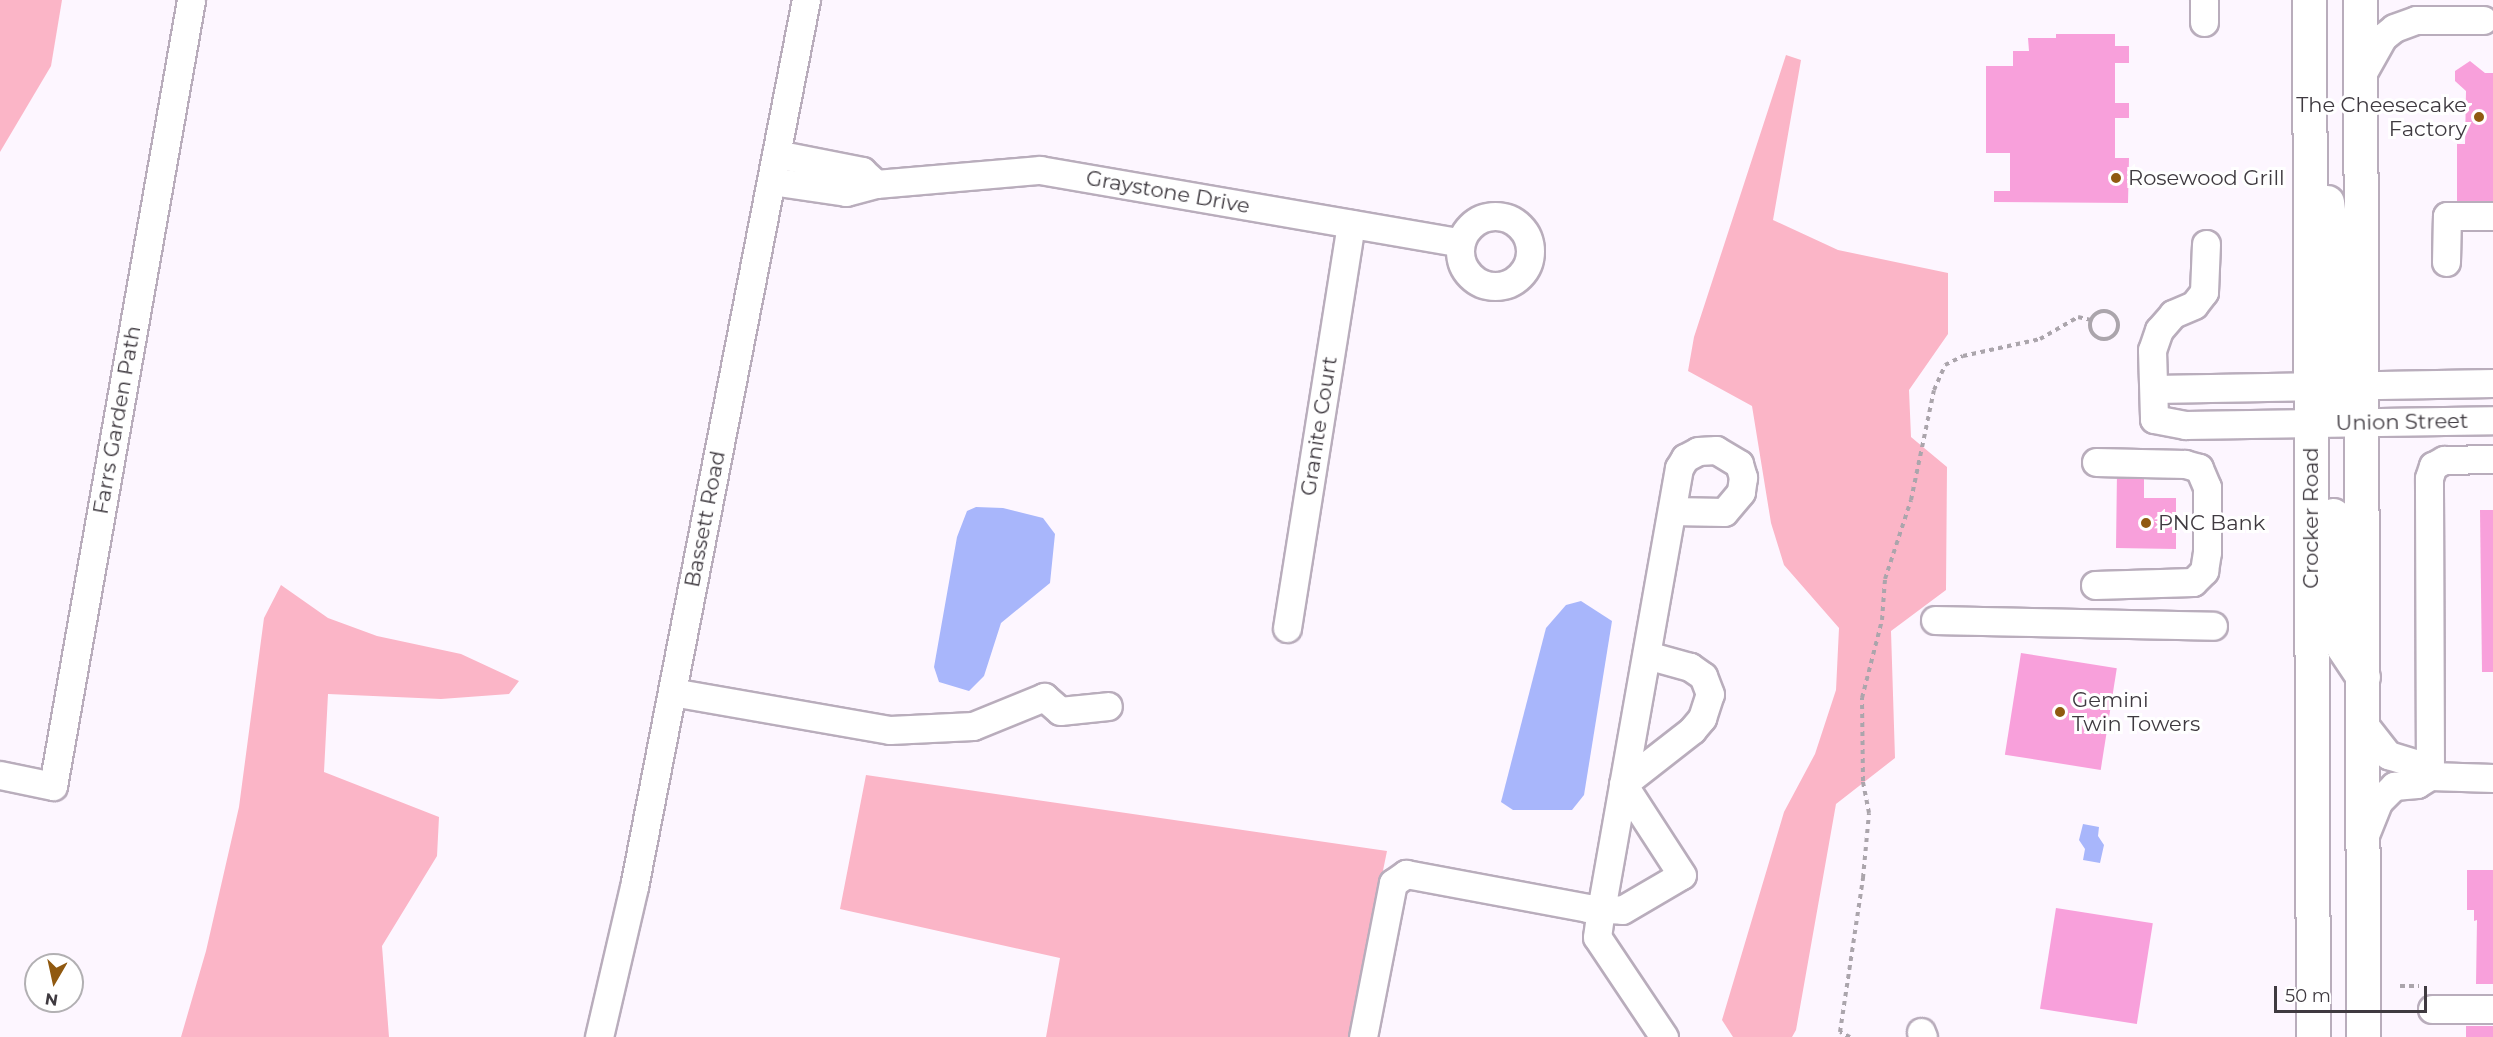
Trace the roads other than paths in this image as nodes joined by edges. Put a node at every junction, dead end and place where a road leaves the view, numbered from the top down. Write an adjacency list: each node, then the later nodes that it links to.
1 (191, 0): 31 (street, Farrs Garden Path)
2 (806, 0): 7 (street, Bassett Road)
3 (2309, 0): 16 (main road, Crocker Road)
4 (2361, 0): 6 (main road, Crocker Road)
5 (2485, 18): 6 (street)
6 (2360, 78): 16 (main road, Crocker Road)
7 (776, 154): 8 (street, Bassett Road); 9 (street)
8 (771, 181): 9 (street, Graystone Drive); 28 (street, Bassett Road)
9 (876, 184): 11 (street, Graystone Drive)
10 (2493, 216): 14 (street)
11 (1351, 224): 12 (street, Graystone Drive); 26 (street, Granite Court)
12 (1459, 242)
13 (2206, 244): 17 (street)
14 (2446, 262)
15 (2493, 383): 16 (street, Union Street)
16 (2336, 386): 17 (street, Union Street); 19 (main road, Crocker Road); 19 (main road)
17 (2154, 389): 19 (street, Union Street)
18 (2493, 420): 19 (street, Union Street)
19 (2336, 422): 30 (main road, Crocker Road); 42 (main road, Crocker Road)
20 (2493, 459): 32 (street)
21 (2096, 462): 23 (street)
22 (1672, 512): 27 (street)
23 (2095, 585)
24 (1935, 620): 25 (street)
25 (2213, 626)
26 (1287, 628)
27 (1647, 655): 34 (street); 34 (street)
28 (672, 692): 29 (street); 39 (street, Bassett Road)
29 (1108, 706)
30 (2363, 723): 32 (street); 35 (main road, Crocker Road)
31 (0, 775)
32 (2430, 776): 33 (street); 35 (street)
33 (2493, 778)
34 (1623, 784): 36 (street); 36 (street)
35 (2363, 841): 43 (main road, Crocker Road)
36 (1601, 910): 40 (street); 41 (street)
37 (2493, 1009): 38 (street)
38 (2432, 1010)
39 (599, 1037)
40 (1363, 1037)
41 (1664, 1037)
42 (2313, 1037)
43 (2363, 1037)

